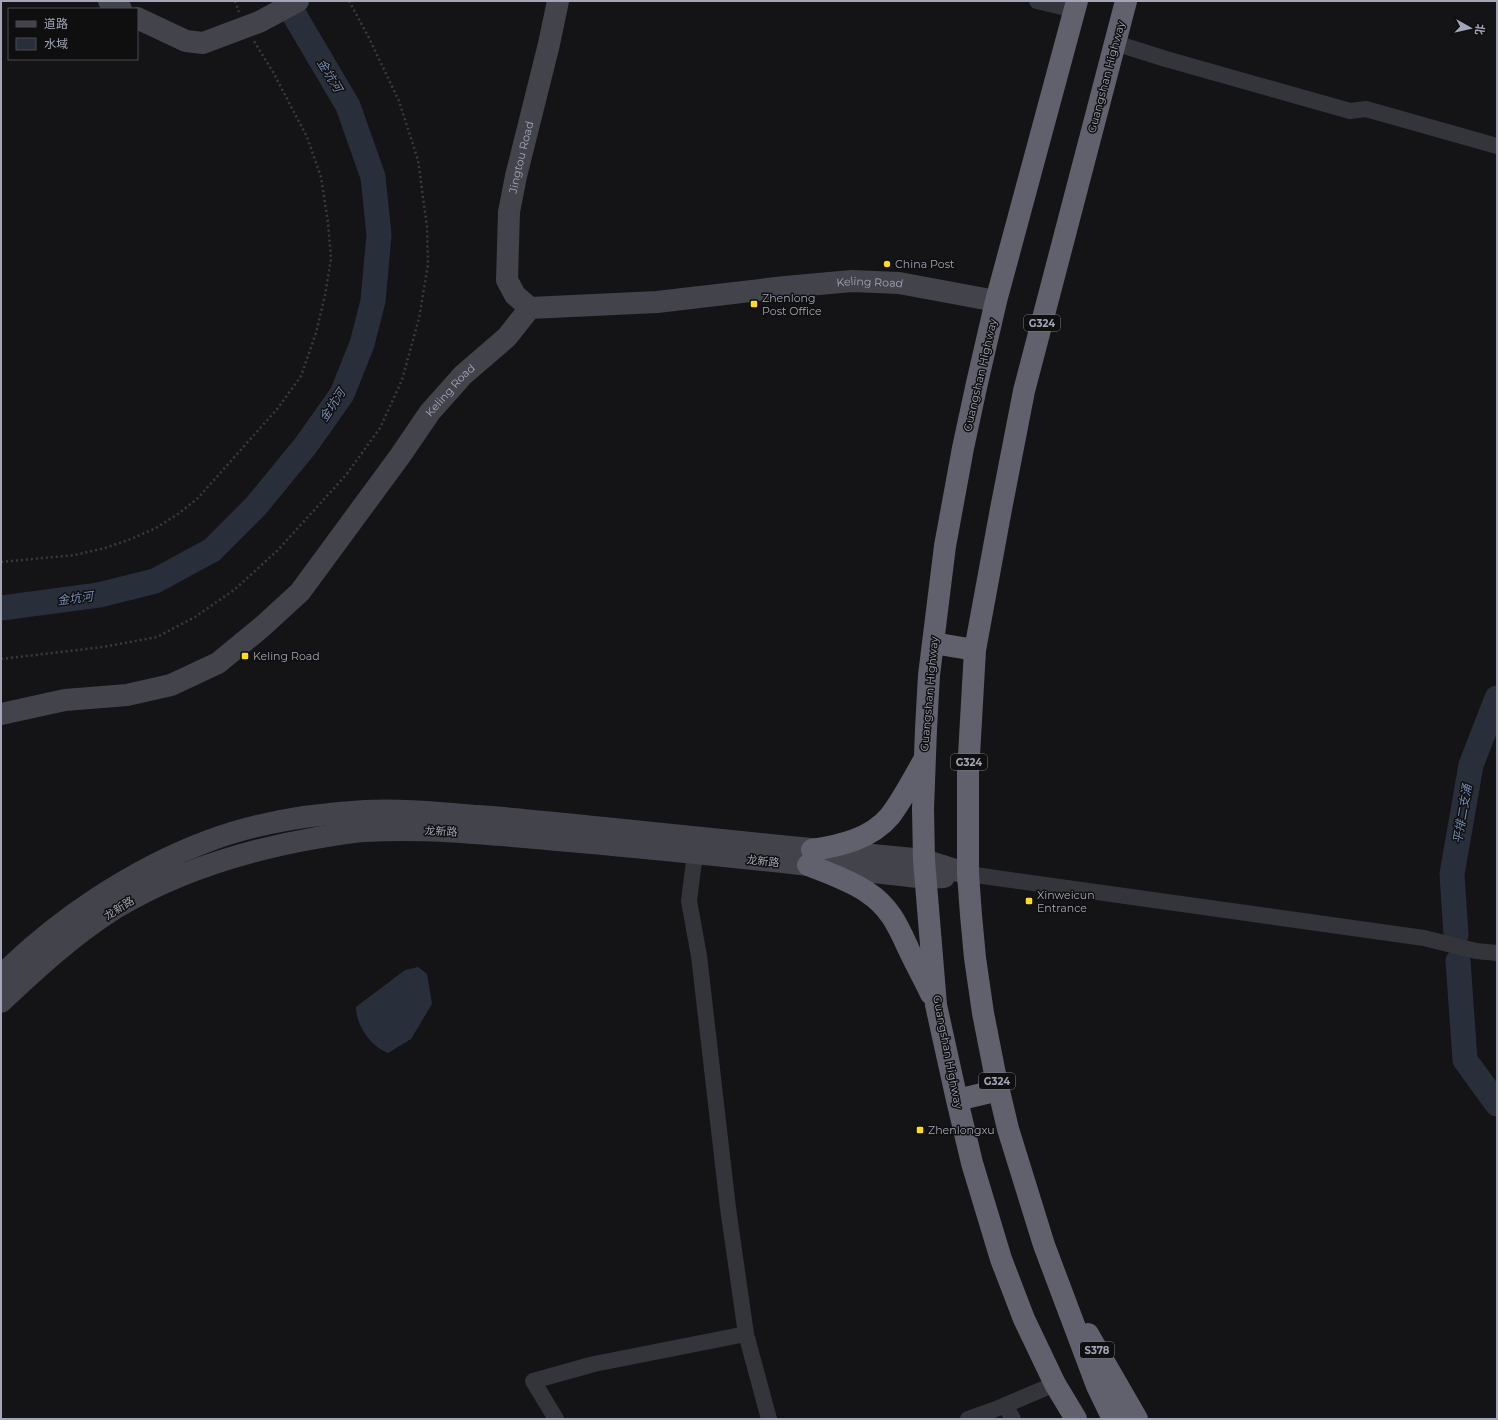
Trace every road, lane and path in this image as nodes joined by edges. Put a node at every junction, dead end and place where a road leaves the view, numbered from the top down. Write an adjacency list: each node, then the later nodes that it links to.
1 (109, 1): 9 (street)
2 (235, 1): 11 (path)
3 (298, 1): 11 (street)
4 (349, 1): 19 (path)
5 (558, 1): 15 (street, Jingtou Road)
6 (1037, 1): 8 (street)
7 (1126, 1): 12 (highway, Guangshan Highway / G324)
8 (1075, 6): 14 (highway, Guangshan Highway)
9 (120, 8)
10 (138, 18): 11 (street)
11 (253, 25): 16 (path)
12 (1115, 43): 13 (street); 18 (highway, Guangshan Highway / G324)
13 (1497, 146)
14 (996, 301): 15 (street, Keling Road); 17 (highway, Guangshan Highway)
15 (530, 308): 20 (street, Keling Road)
16 (1, 562)
17 (933, 642): 18 (highway); 21 (highway, Guangshan Highway)
18 (975, 650): 25 (highway, Guangshan Highway / G324)
19 (1, 659)
20 (1, 714)
21 (924, 759): 23 (highway); 24 (highway, Guangshan Highway)
22 (695, 853): 23 (street, 龙新路); 28 (street, 龙新路); 33 (street)
23 (810, 857): 24 (street, 龙新路); 27 (street, 龙新路); 29 (highway)
24 (925, 869): 25 (street, 龙新路); 29 (highway, Guangshan Highway)
25 (968, 874): 26 (street); 30 (highway, Guangshan Highway / G324)
26 (1497, 953)
27 (1, 976)
28 (1, 1002)
29 (936, 1005): 31 (highway, Guangshan Highway)
30 (999, 1090): 31 (highway); 32 (highway, Guangshan Highway / G324)
31 (957, 1100): 34 (highway, Guangshan Highway)
32 (1058, 1281): 42 (highway, G324); 43 (highway, S378)
33 (746, 1334): 36 (street); 37 (street)
34 (1055, 1384): 35 (street); 40 (highway); 41 (highway)
35 (1005, 1405): 38 (street); 39 (street)
36 (556, 1419)
37 (769, 1419)
38 (968, 1419)
39 (1013, 1419)
40 (1066, 1419)
41 (1076, 1419)
42 (1113, 1419)
43 (1137, 1419)

